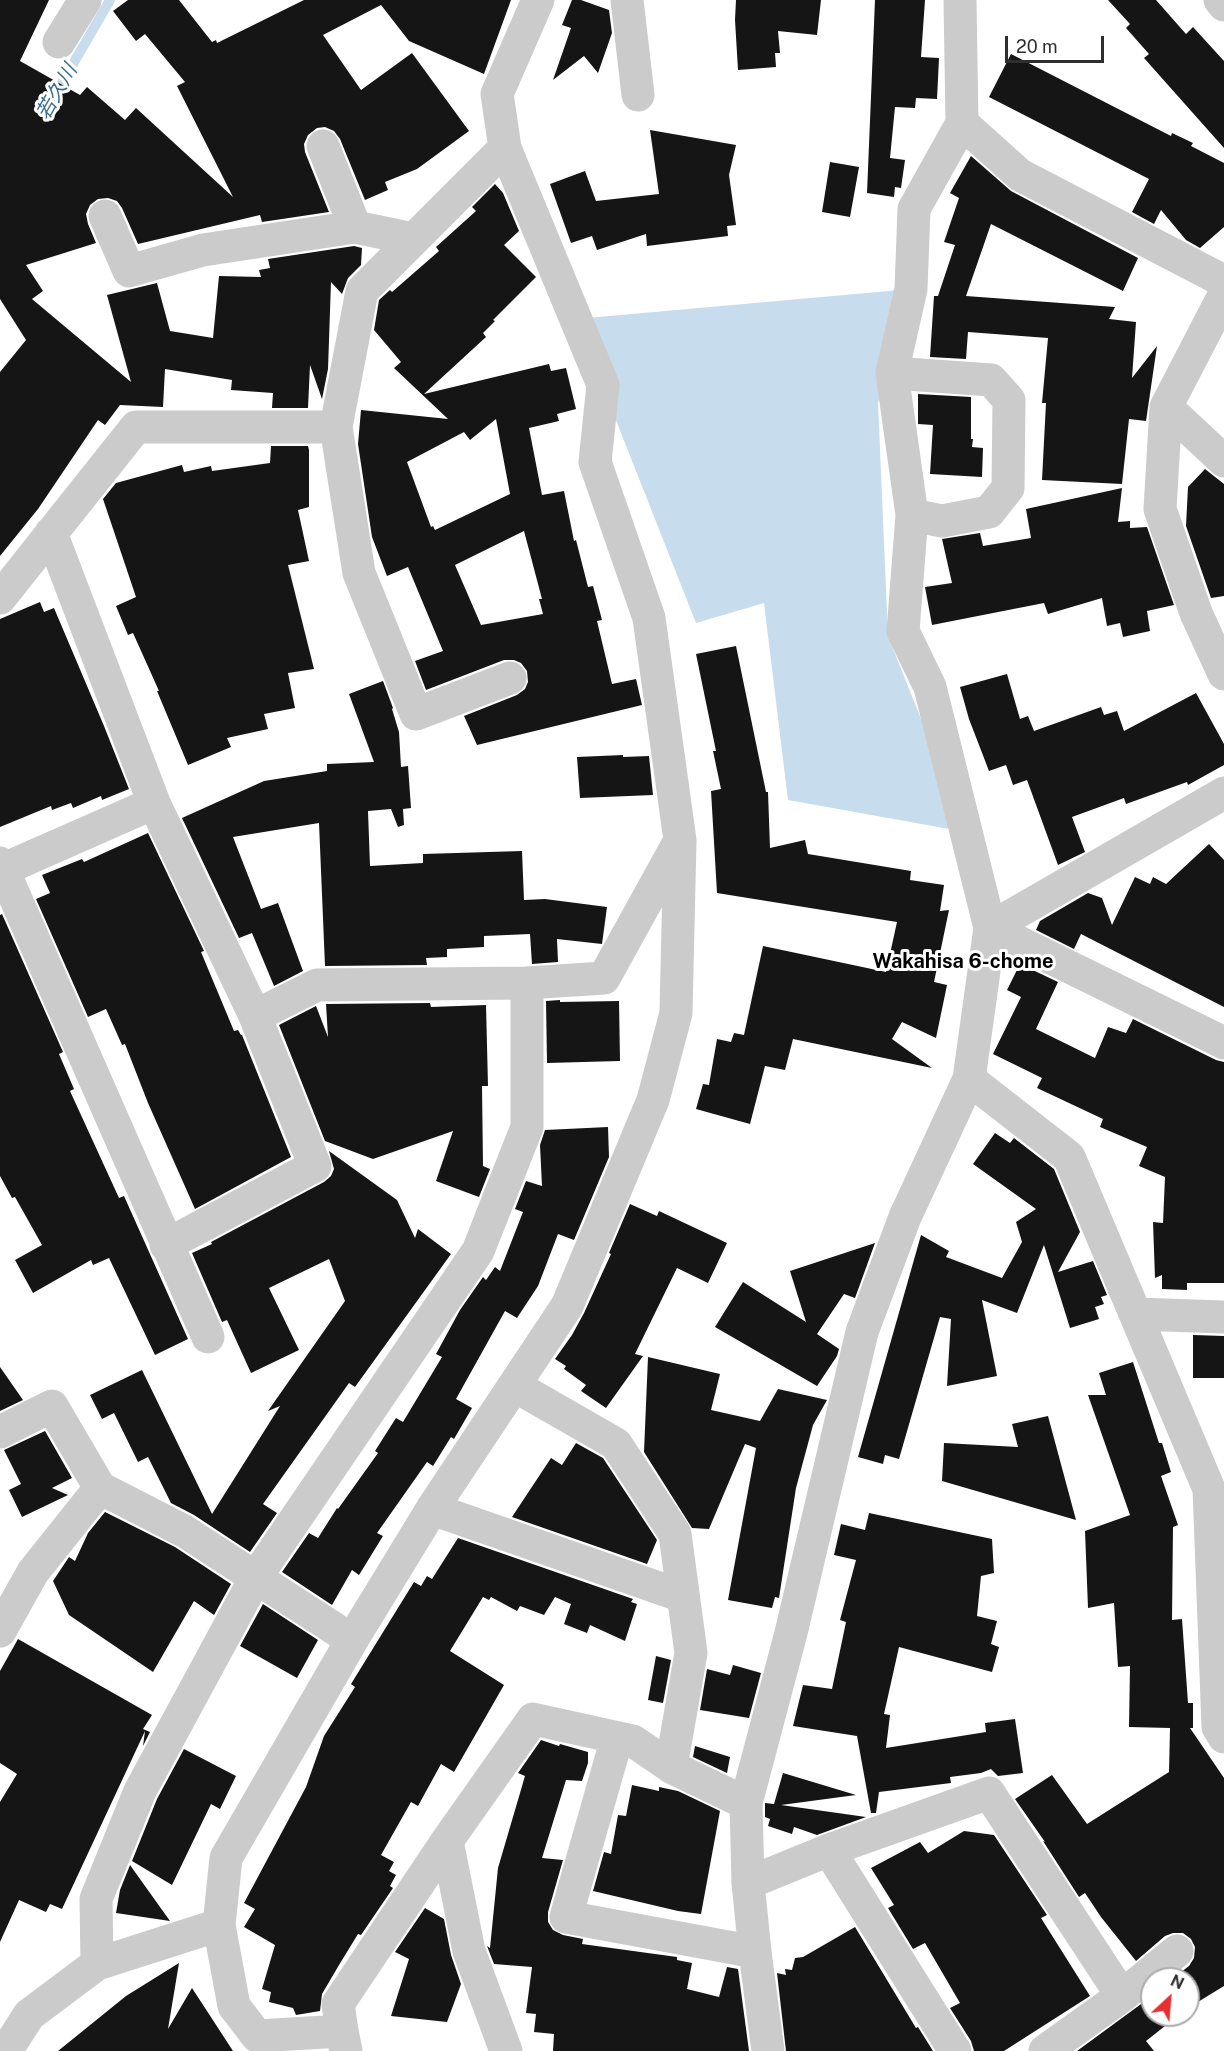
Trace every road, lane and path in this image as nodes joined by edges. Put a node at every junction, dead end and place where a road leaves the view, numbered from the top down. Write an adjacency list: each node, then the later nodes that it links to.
1 (85, 0): 7 (street)
2 (538, 0): 11 (street)
3 (627, 0): 8 (street)
4 (960, 0): 9 (street)
5 (1220, 0): 6 (street)
6 (1224, 5)
7 (59, 42)
8 (638, 95)
9 (962, 123): 15 (street); 17 (street)
10 (323, 146): 13 (street)
11 (505, 148): 14 (street); 28 (street)
12 (105, 216): 13 (street)
13 (355, 227): 14 (street)
14 (413, 239): 19 (street)
15 (1224, 281)
16 (1224, 295): 18 (street)
17 (892, 373): 21 (street); 21 (street)
18 (1166, 407): 20 (street); 24 (street)
19 (336, 427): 22 (street); 25 (street)
20 (1224, 461)
21 (912, 515): 30 (street)
22 (51, 533): 23 (street); 27 (street)
23 (0, 598)
24 (1224, 674)
25 (510, 678)
26 (1224, 793): 30 (street)
27 (154, 803): 29 (street); 32 (street)
28 (680, 840): 31 (street); 39 (street)
29 (1, 866): 35 (street)
30 (990, 928): 33 (street); 34 (street)
31 (527, 983): 32 (street); 44 (street)
32 (255, 1016): 35 (street)
33 (1224, 1042)
34 (969, 1079): 36 (street); 52 (street)
35 (166, 1245): 38 (street)
36 (1136, 1314): 37 (street); 42 (street)
37 (1224, 1317)
38 (208, 1336)
39 (515, 1386): 43 (street); 45 (street)
40 (0, 1432): 41 (street)
41 (100, 1488): 44 (street); 46 (street)
42 (1217, 1489): 48 (street)
43 (432, 1509): 45 (street); 47 (street)
44 (256, 1577): 47 (street); 59 (street)
45 (682, 1596): 51 (street)
46 (0, 1631)
47 (352, 1640): 56 (street)
48 (1220, 1645): 49 (street)
49 (1224, 1737)
50 (617, 1738): 51 (street); 53 (street); 58 (street)
51 (671, 1767): 52 (street)
52 (746, 1803): 55 (street)
53 (447, 1841): 61 (street); 64 (street)
54 (829, 1850): 55 (street); 60 (street); 66 (street)
55 (748, 1883): 58 (street)
56 (219, 1925): 59 (street); 62 (street)
57 (1177, 1951): 60 (street)
58 (755, 1952): 65 (street)
59 (97, 1965): 63 (street)
60 (1122, 1996): 67 (street)
61 (344, 2041): 62 (street)
62 (251, 2043)
63 (6, 2051)
64 (506, 2051)
65 (768, 2051)
66 (955, 2051)
67 (1045, 2051)

